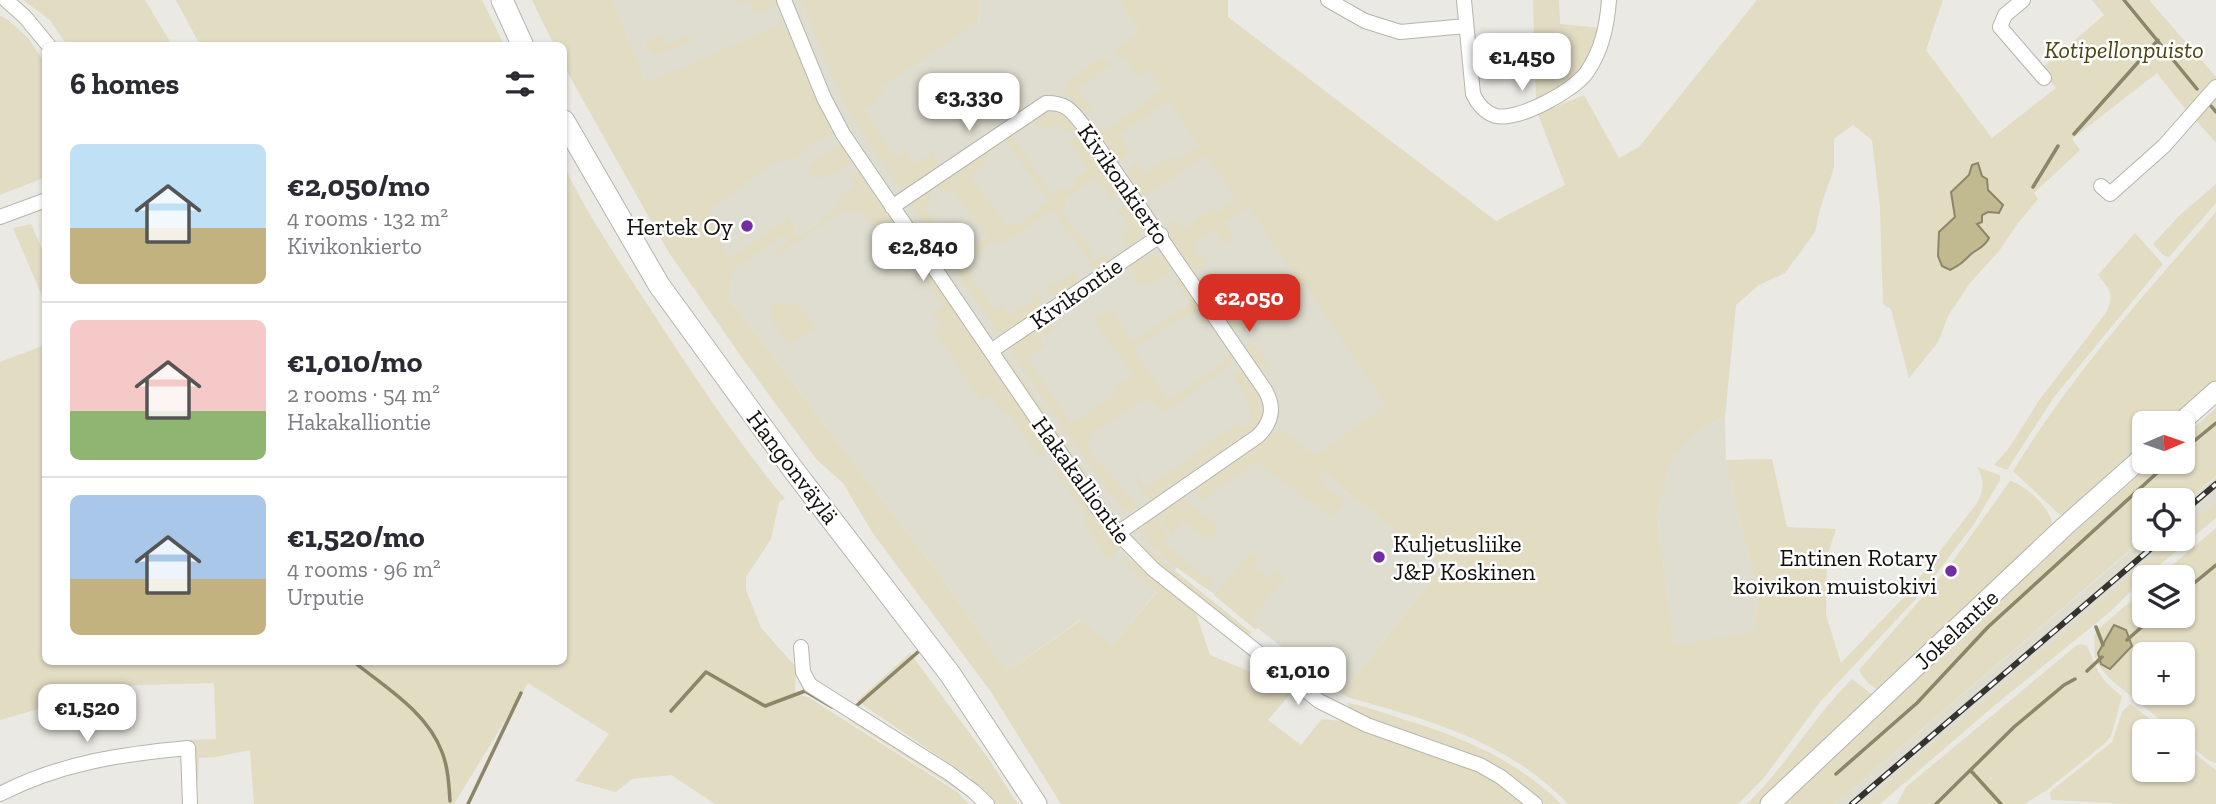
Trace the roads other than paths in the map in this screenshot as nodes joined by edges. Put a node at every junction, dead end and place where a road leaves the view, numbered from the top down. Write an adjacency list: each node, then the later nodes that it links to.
1 (6, 0): 9 (street)
2 (502, 0): 10 (highway)
3 (784, 0): 16 (street, Hakakalliontie)
4 (1328, 0): 8 (street)
5 (1464, 0): 8 (street)
6 (1609, 0): 8 (street)
7 (2023, 0): 11 (street)
8 (1466, 26)
9 (46, 42)
10 (521, 42)
11 (2044, 78)
12 (2216, 87): 14 (street)
13 (567, 126): 28 (highway, Hangonväylä)
14 (2101, 186)
15 (42, 201): 17 (street)
16 (892, 207): 18 (street, Kivikonkierto); 19 (street, Hakakalliontie)
17 (0, 217)
18 (1161, 235): 19 (street, Kivikontie); 23 (street, Kivikonkierto)
19 (991, 351): 23 (street, Hakakalliontie)
20 (2216, 391): 21 (main road)
21 (2194, 411)
22 (2132, 467): 30 (main road, Jokelantie)
23 (1118, 533): 29 (street, Hakakalliontie)
24 (801, 647): 27 (street)
25 (0, 794): 26 (street)
26 (190, 804)
27 (986, 804)
28 (1036, 804)
29 (1535, 804)
30 (1770, 804)

